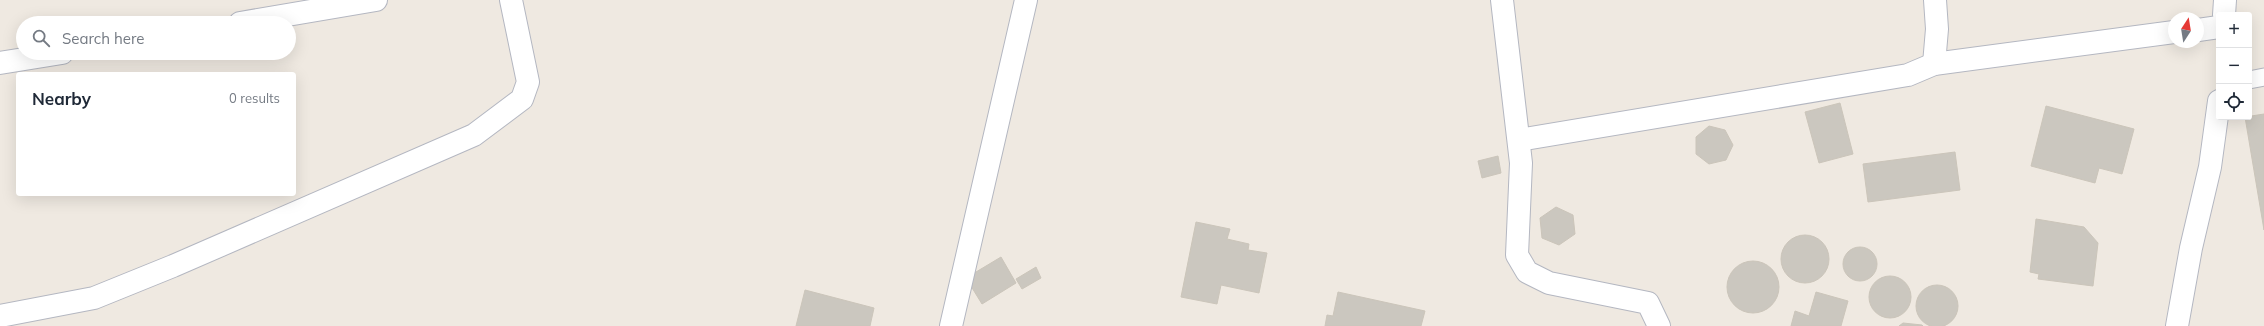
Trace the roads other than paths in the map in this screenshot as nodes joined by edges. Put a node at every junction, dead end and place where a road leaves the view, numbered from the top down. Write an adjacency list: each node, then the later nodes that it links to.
1 (376, 0): 8 (street)
2 (511, 0): 19 (street)
3 (1026, 0): 20 (street)
4 (1502, 0): 18 (street)
5 (1935, 0): 14 (street)
6 (2225, 0): 7 (street)
7 (2224, 12)
8 (281, 16)
9 (2216, 27): 10 (street)
10 (2204, 29)
11 (2168, 33): 14 (street)
12 (19, 60): 13 (street)
13 (0, 63)
14 (1934, 64): 18 (street)
15 (2264, 77): 16 (lane)
16 (2252, 79)
17 (2216, 120): 22 (street)
18 (1519, 140): 21 (street)
19 (0, 316)
20 (951, 326)
21 (1659, 326)
22 (2177, 326)

